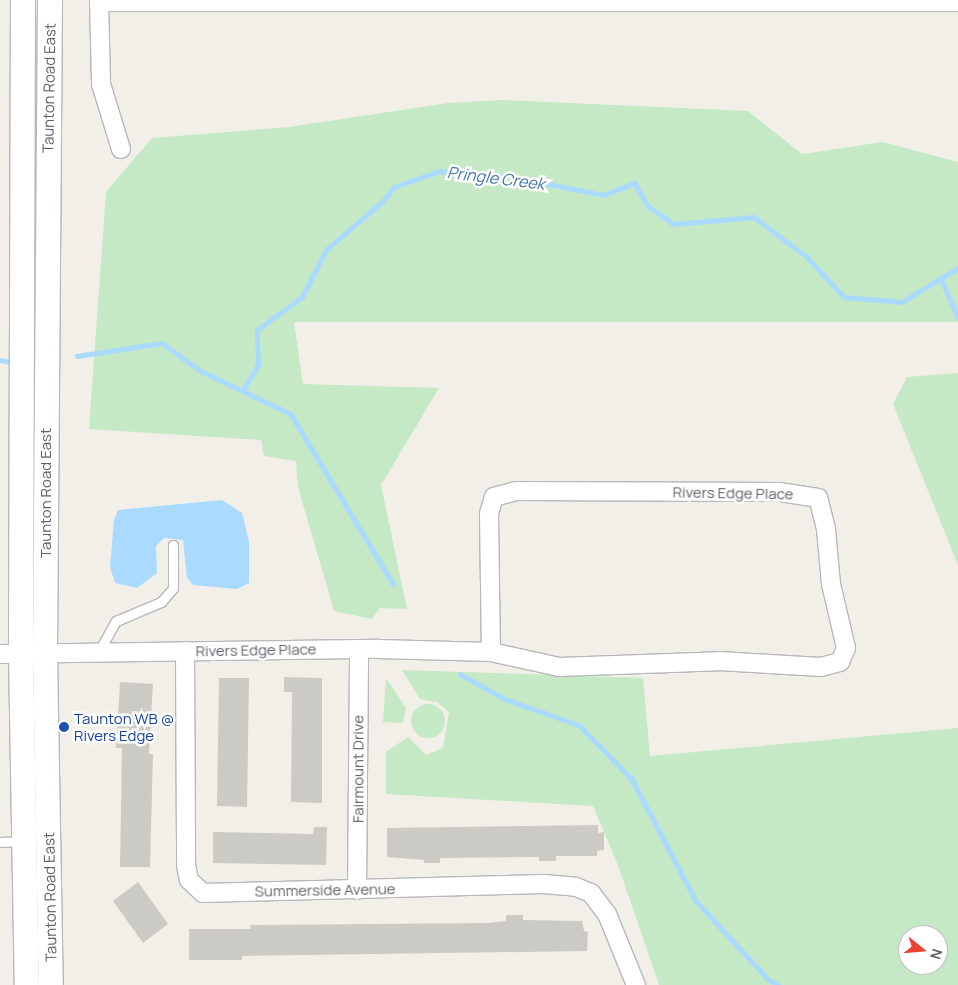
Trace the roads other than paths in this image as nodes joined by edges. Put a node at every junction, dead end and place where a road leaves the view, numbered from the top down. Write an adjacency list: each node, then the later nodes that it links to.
1 (23, 0): 8 (main road, Taunton Road East)
2 (50, 0): 7 (main road, Taunton Road East)
3 (99, 1): 4 (street); 9 (street)
4 (286, 2): 5 (street)
5 (482, 2): 6 (street)
6 (958, 2)
7 (48, 103): 8 (main road); 16 (main road, Taunton Road East)
8 (23, 104): 15 (main road, Taunton Road East)
9 (121, 149)
10 (174, 545): 14 (lane)
11 (359, 649): 12 (street, Rivers Edge Place); 13 (street, Rivers Edge Place); 19 (street, Fairmount Drive)
12 (185, 651): 14 (street, Rivers Edge Place); 19 (street, Summerside Avenue)
13 (492, 652): 13 (street, Rivers Edge Place)
14 (98, 653): 16 (street, Rivers Edge Place)
15 (10, 654): 16 (street, Rivers Edge Place); 17 (main road, Taunton Road East)
16 (45, 655): 21 (main road, Taunton Road East)
17 (24, 841): 18 (lane); 20 (main road, Taunton Road East)
18 (0, 842)
19 (357, 890): 22 (street, Summerside Avenue)
20 (27, 985)
21 (51, 985)
22 (636, 985)

